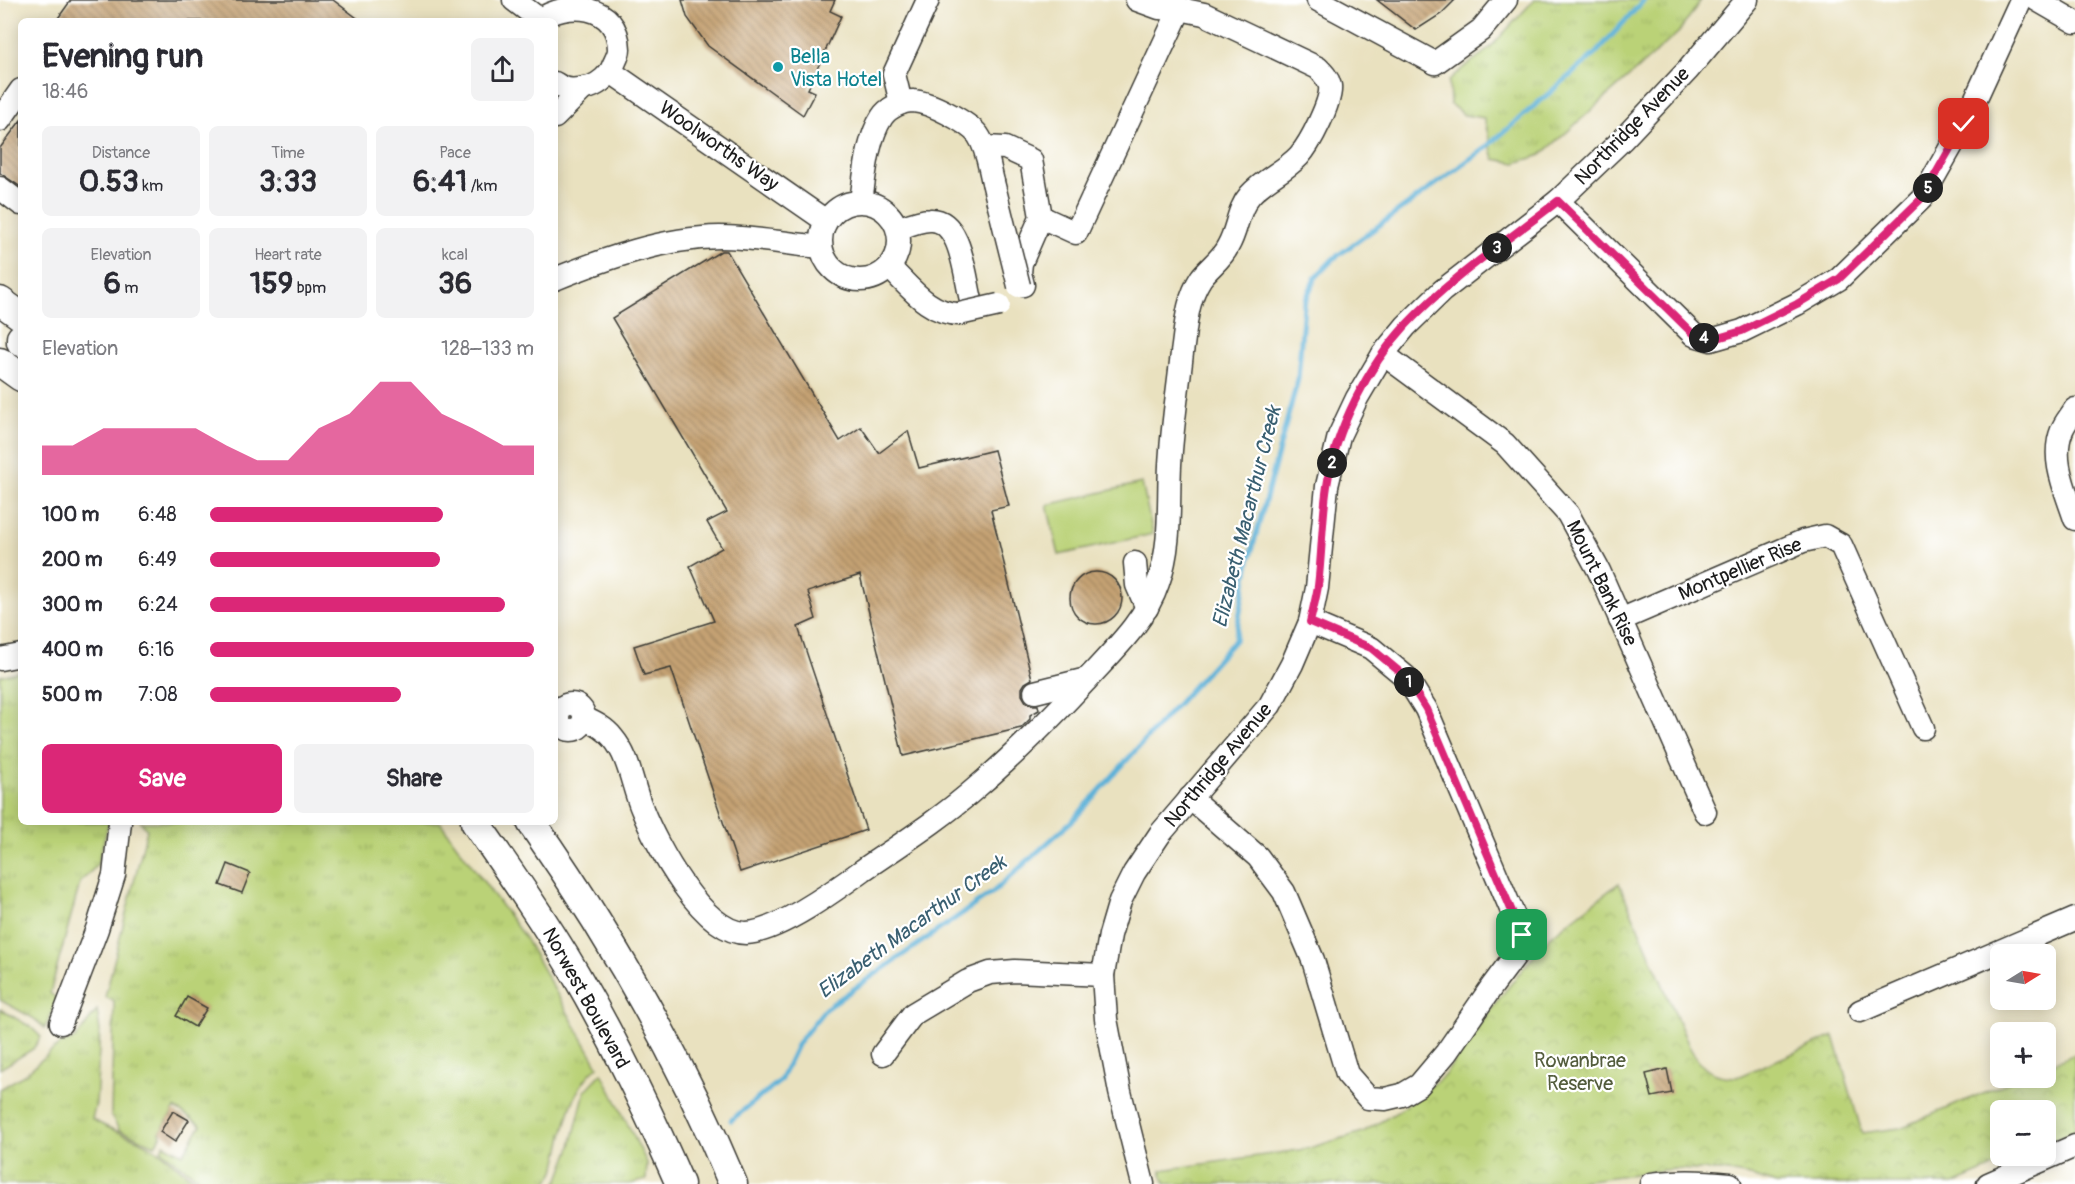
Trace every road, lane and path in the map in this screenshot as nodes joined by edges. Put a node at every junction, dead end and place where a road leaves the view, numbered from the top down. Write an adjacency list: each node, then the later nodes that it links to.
1 (514, 0): 11 (street)
2 (928, 0): 18 (street)
3 (1137, 0): 10 (street)
4 (1318, 0): 5 (street)
5 (1506, 0)
6 (1747, 0): 24 (street, Northridge Avenue)
7 (2021, 0): 24 (street)
8 (2037, 0): 13 (street)
9 (591, 2): 12 (street); 14 (street)
10 (1179, 9): 26 (street); 42 (street)
11 (536, 18)
12 (541, 18)
13 (2075, 22)
14 (611, 72): 16 (street); 27 (street, Woolworths Way)
15 (558, 85): 16 (street)
16 (584, 88): 19 (street)
17 (18, 94): 20 (street)
18 (901, 103): 21 (street); 23 (street)
19 (558, 114)
20 (0, 120)
21 (985, 147): 26 (street); 26 (street, bridge)
22 (0, 188): 25 (street)
23 (861, 201): 27 (street); 28 (street)
24 (1558, 201): 36 (street, Northridge Avenue)
25 (18, 202)
26 (1041, 217)
27 (826, 221): 29 (street)
28 (898, 229): 30 (street); 34 (street)
29 (821, 247): 30 (street); 31 (street)
30 (890, 268): 34 (street)
31 (558, 278)
32 (0, 301): 35 (main road)
33 (999, 304): 34 (street, bridge)
34 (965, 307)
35 (18, 314)
36 (1383, 354): 43 (street, Mount Bank Rise); 44 (street, Northridge Avenue)
37 (0, 362): 38 (main road)
38 (18, 375)
39 (2075, 409): 40 (street)
40 (2075, 519)
41 (1134, 563): 42 (street)
42 (1147, 608): 47 (street)
43 (1620, 620): 50 (street, Montpellier Rise); 52 (street, Mount Bank Rise)
44 (1310, 622): 51 (street, Northridge Avenue); 51 (street)
45 (18, 655): 46 (street)
46 (0, 658)
47 (1087, 679): 48 (street); 49 (street)
48 (1035, 692)
49 (558, 718)
50 (1923, 728)
51 (1190, 798): 57 (street, Northridge Avenue)
52 (1705, 812)
53 (120, 825): 59 (street)
54 (477, 825): 63 (main road, Norwest Boulevard)
55 (533, 825): 62 (main road)
56 (2075, 919): 58 (street)
57 (1103, 975): 60 (street); 64 (street, Northridge Avenue)
58 (1860, 1011)
59 (61, 1023)
60 (883, 1054)
61 (2075, 1146): 67 (street)
62 (731, 1180)
63 (680, 1184)
64 (1143, 1184)
65 (1651, 1184): 66 (street)
66 (1730, 1184)
67 (1988, 1184)

